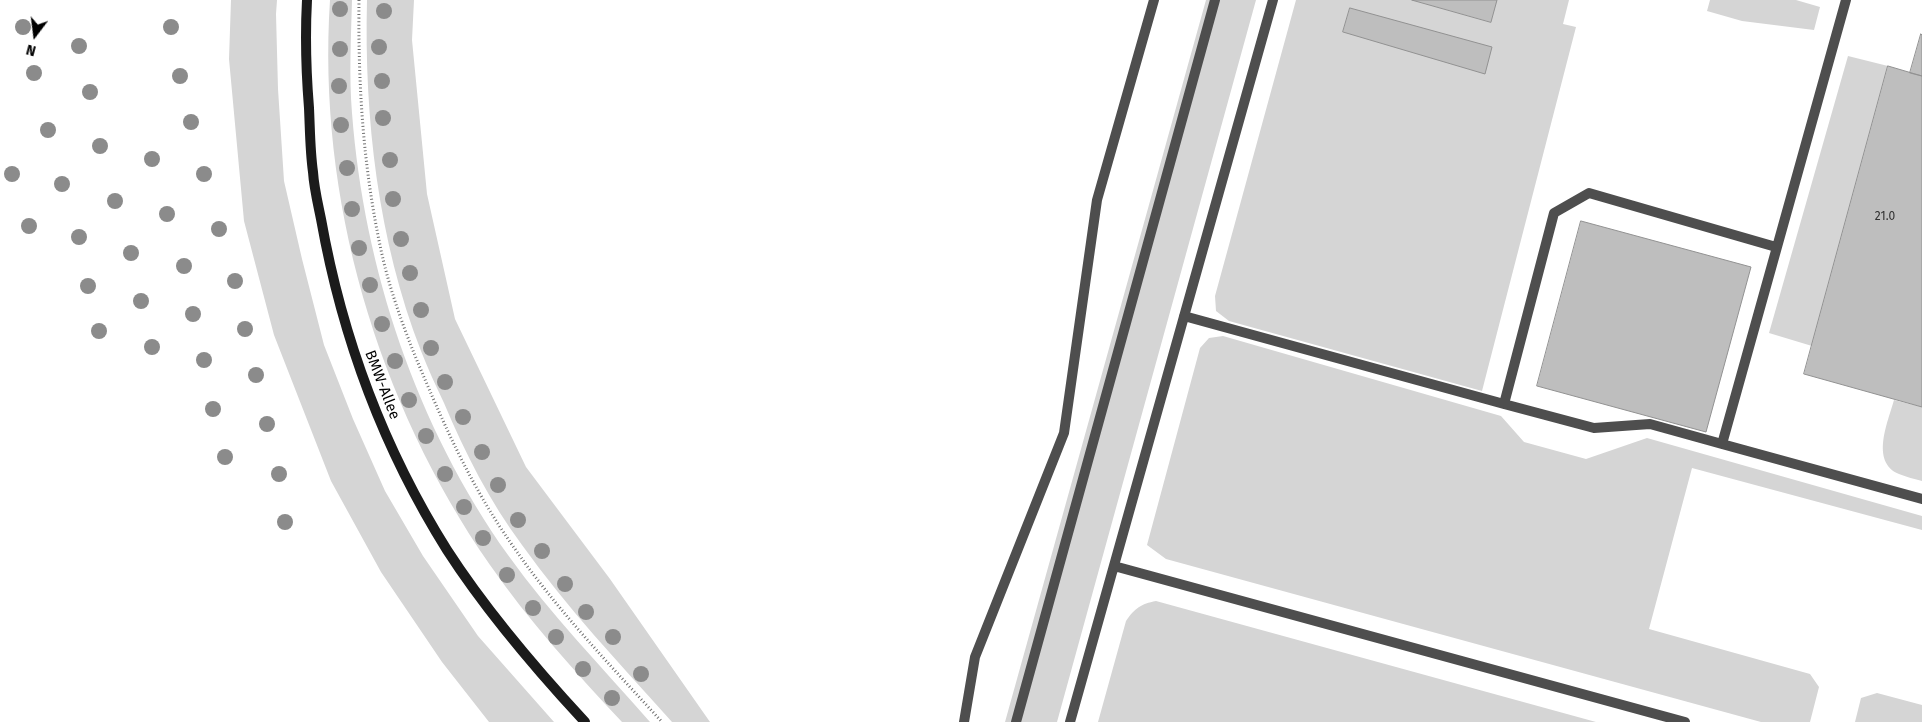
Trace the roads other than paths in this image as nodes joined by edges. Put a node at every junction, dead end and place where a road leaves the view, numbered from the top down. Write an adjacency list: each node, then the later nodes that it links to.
1 (307, 0): 12 (main road, BMW-Allee)
2 (1154, 0): 13 (lane)
3 (1215, 0): 14 (lane)
4 (1272, 0): 7 (lane)
5 (1846, 0): 6 (lane)
6 (1776, 247): 8 (lane); 9 (lane)
7 (1184, 316): 8 (lane); 11 (lane)
8 (1504, 404): 9 (lane)
9 (1722, 444): 10 (lane)
10 (1922, 499)
11 (1114, 566): 15 (lane); 16 (lane)
12 (584, 722)
13 (964, 722)
14 (1016, 722)
15 (1070, 722)
16 (1685, 722)

